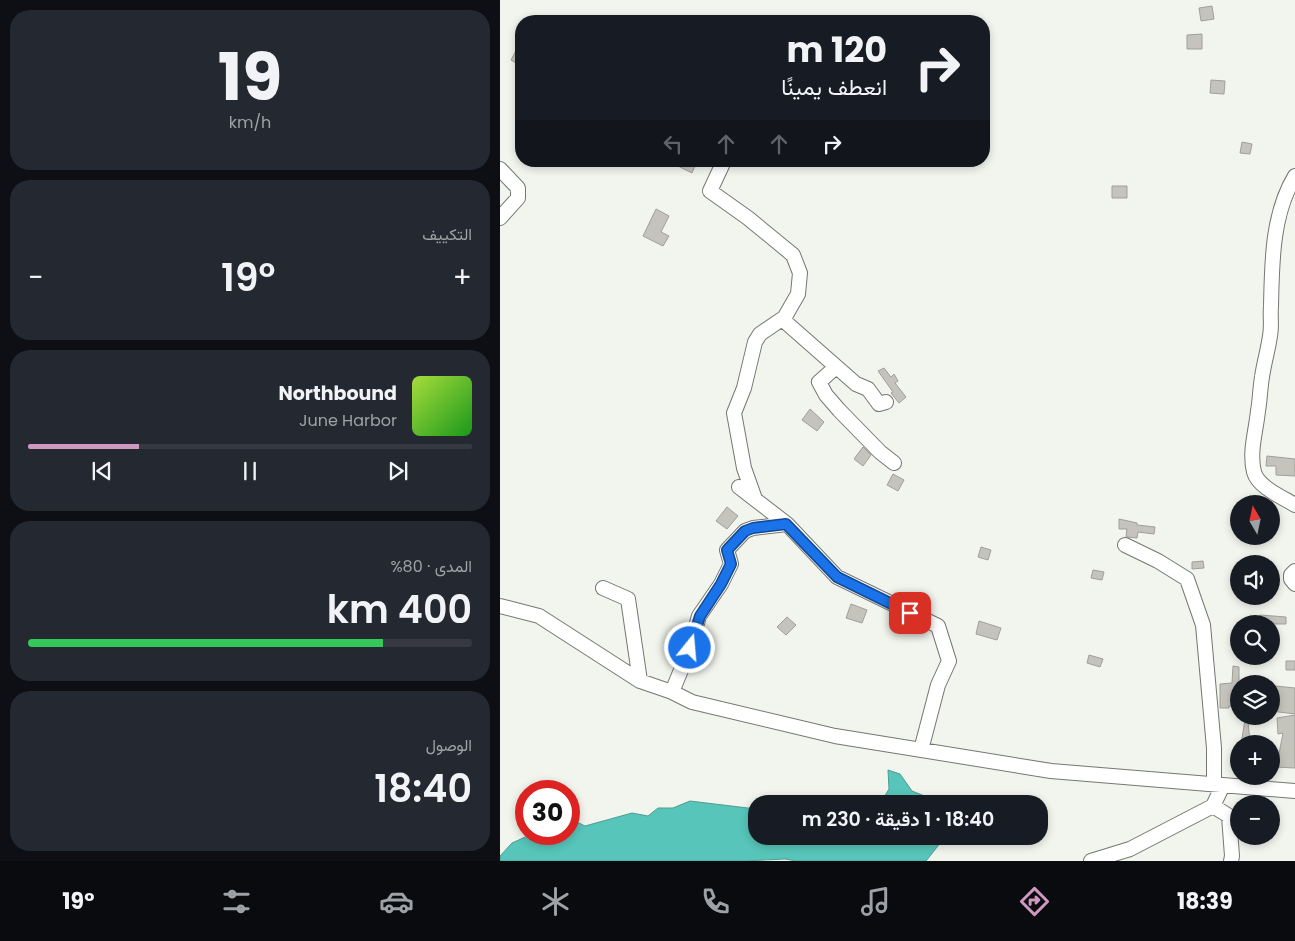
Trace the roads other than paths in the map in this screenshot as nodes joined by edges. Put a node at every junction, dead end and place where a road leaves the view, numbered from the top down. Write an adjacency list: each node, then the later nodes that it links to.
1 (721, 167): 5 (street)
2 (500, 169): 4 (street)
3 (1295, 176): 11 (street)
4 (500, 218)
5 (783, 320): 6 (street); 10 (street)
6 (836, 367): 7 (street); 8 (street)
7 (886, 402)
8 (894, 463)
9 (739, 486): 10 (street)
10 (755, 499): 12 (street)
11 (1295, 504)
12 (786, 524): 19 (street); 20 (street)
13 (1125, 545): 21 (street)
14 (1295, 571): 15 (street)
15 (1295, 584)
16 (603, 588): 18 (street)
17 (500, 606): 18 (street)
18 (640, 681): 19 (street)
19 (672, 692): 20 (street)
20 (921, 750): 21 (street)
21 (1218, 784): 22 (street); 23 (street)
22 (1295, 791)
23 (1213, 806): 24 (street); 25 (street)
24 (1091, 861)
25 (1231, 861)

